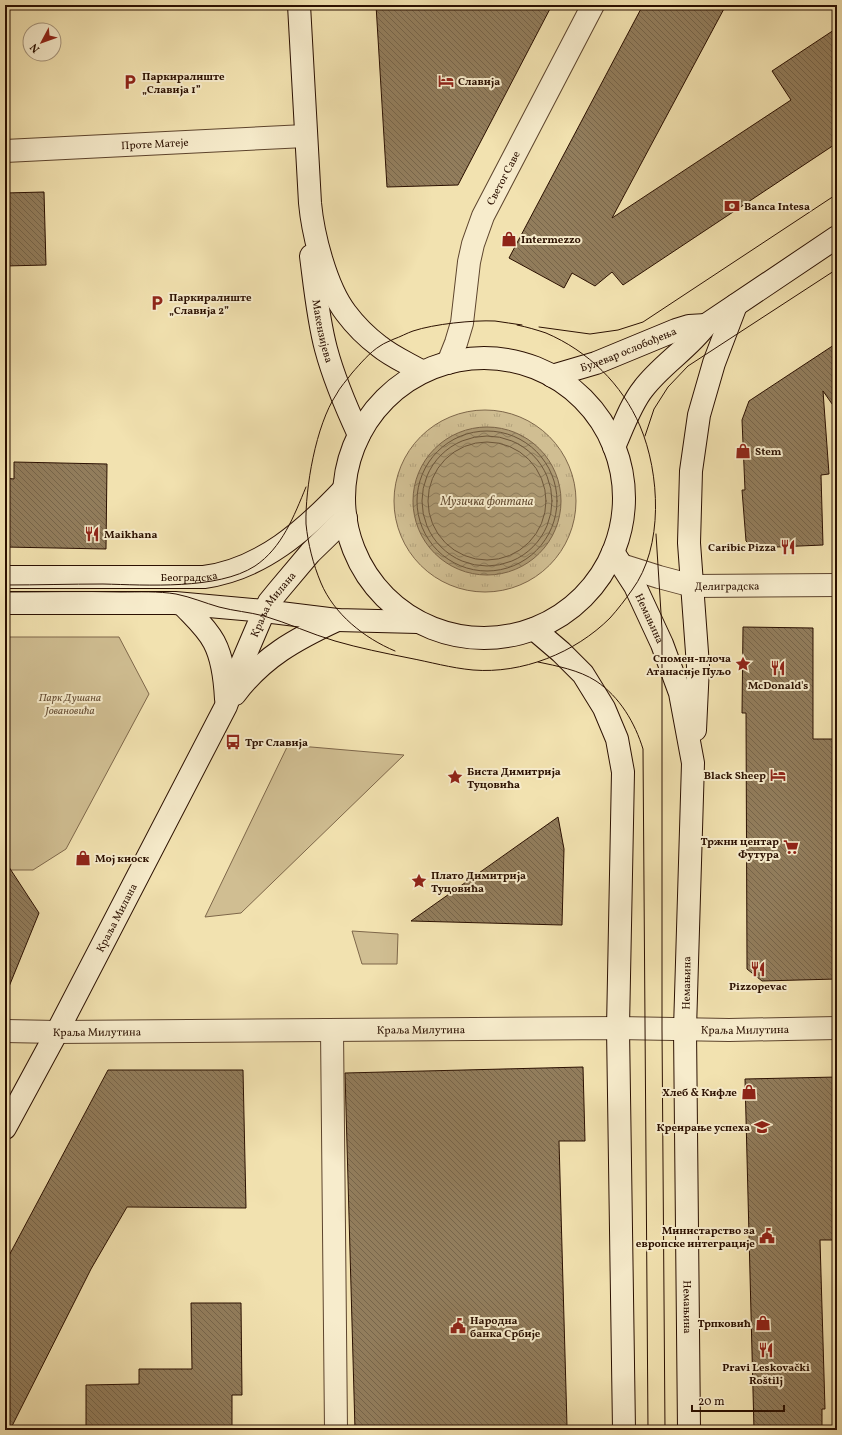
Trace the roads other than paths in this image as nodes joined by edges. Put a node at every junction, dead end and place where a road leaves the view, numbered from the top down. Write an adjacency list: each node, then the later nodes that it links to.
1 (299, 5): 3 (main road, Макензијева)
2 (593, 5): 9 (main road, Светог Саве)
3 (305, 136): 4 (main road, Проте Матеје); 5 (main road, Макензијева)
4 (5, 152)
5 (312, 221): 10 (main road, Макензијева); 12 (main road, Макензијева)
6 (837, 237): 7 (main road, Булевар ослобођења)
7 (736, 305): 8 (main road, Булевар ослобођења); 19 (main road)
8 (706, 325): 11 (main road, Булевар ослобођења); 13 (main road, Булевар ослобођења)
9 (448, 363): 10 (main road); 11 (main road)
10 (421, 371): 12 (main road)
11 (552, 376): 13 (main road)
12 (359, 435): 14 (main road)
13 (614, 447): 16 (main road)
14 (343, 490): 15 (main road); 17 (main road, Београдска)
15 (346, 518): 22 (main road, Краља Милана); 24 (main road)
16 (617, 558): 19 (main road, Делиградска); 25 (main road); 27 (main road, Немањина)
17 (5, 577)
18 (837, 585): 19 (main road, Делиградска)
19 (693, 586): 27 (main road)
20 (5, 603): 21 (main road)
21 (182, 604): 22 (main road); 26 (main road)
22 (264, 611): 23 (main road); 26 (main road, Краља Милана)
23 (337, 620): 24 (main road, Краља Милана); 26 (main road, Краља Милана)
24 (418, 622): 25 (main road)
25 (534, 629): 28 (main road)
26 (226, 706): 33 (main road, Краља Милана)
27 (693, 763): 30 (main road, Немањина)
28 (618, 1028): 30 (main road, Краља Милутина); 31 (main road, Краља Милутина); 36 (main road)
29 (837, 1028): 30 (main road, Краља Милутина)
30 (685, 1029): 37 (main road, Немањина)
31 (332, 1030): 33 (main road, Краља Милутина); 35 (main road)
32 (5, 1031): 33 (main road, Краља Милутина)
33 (57, 1032): 34 (main road, Краља Милана)
34 (5, 1128)
35 (336, 1430)
36 (624, 1430)
37 (689, 1430)

